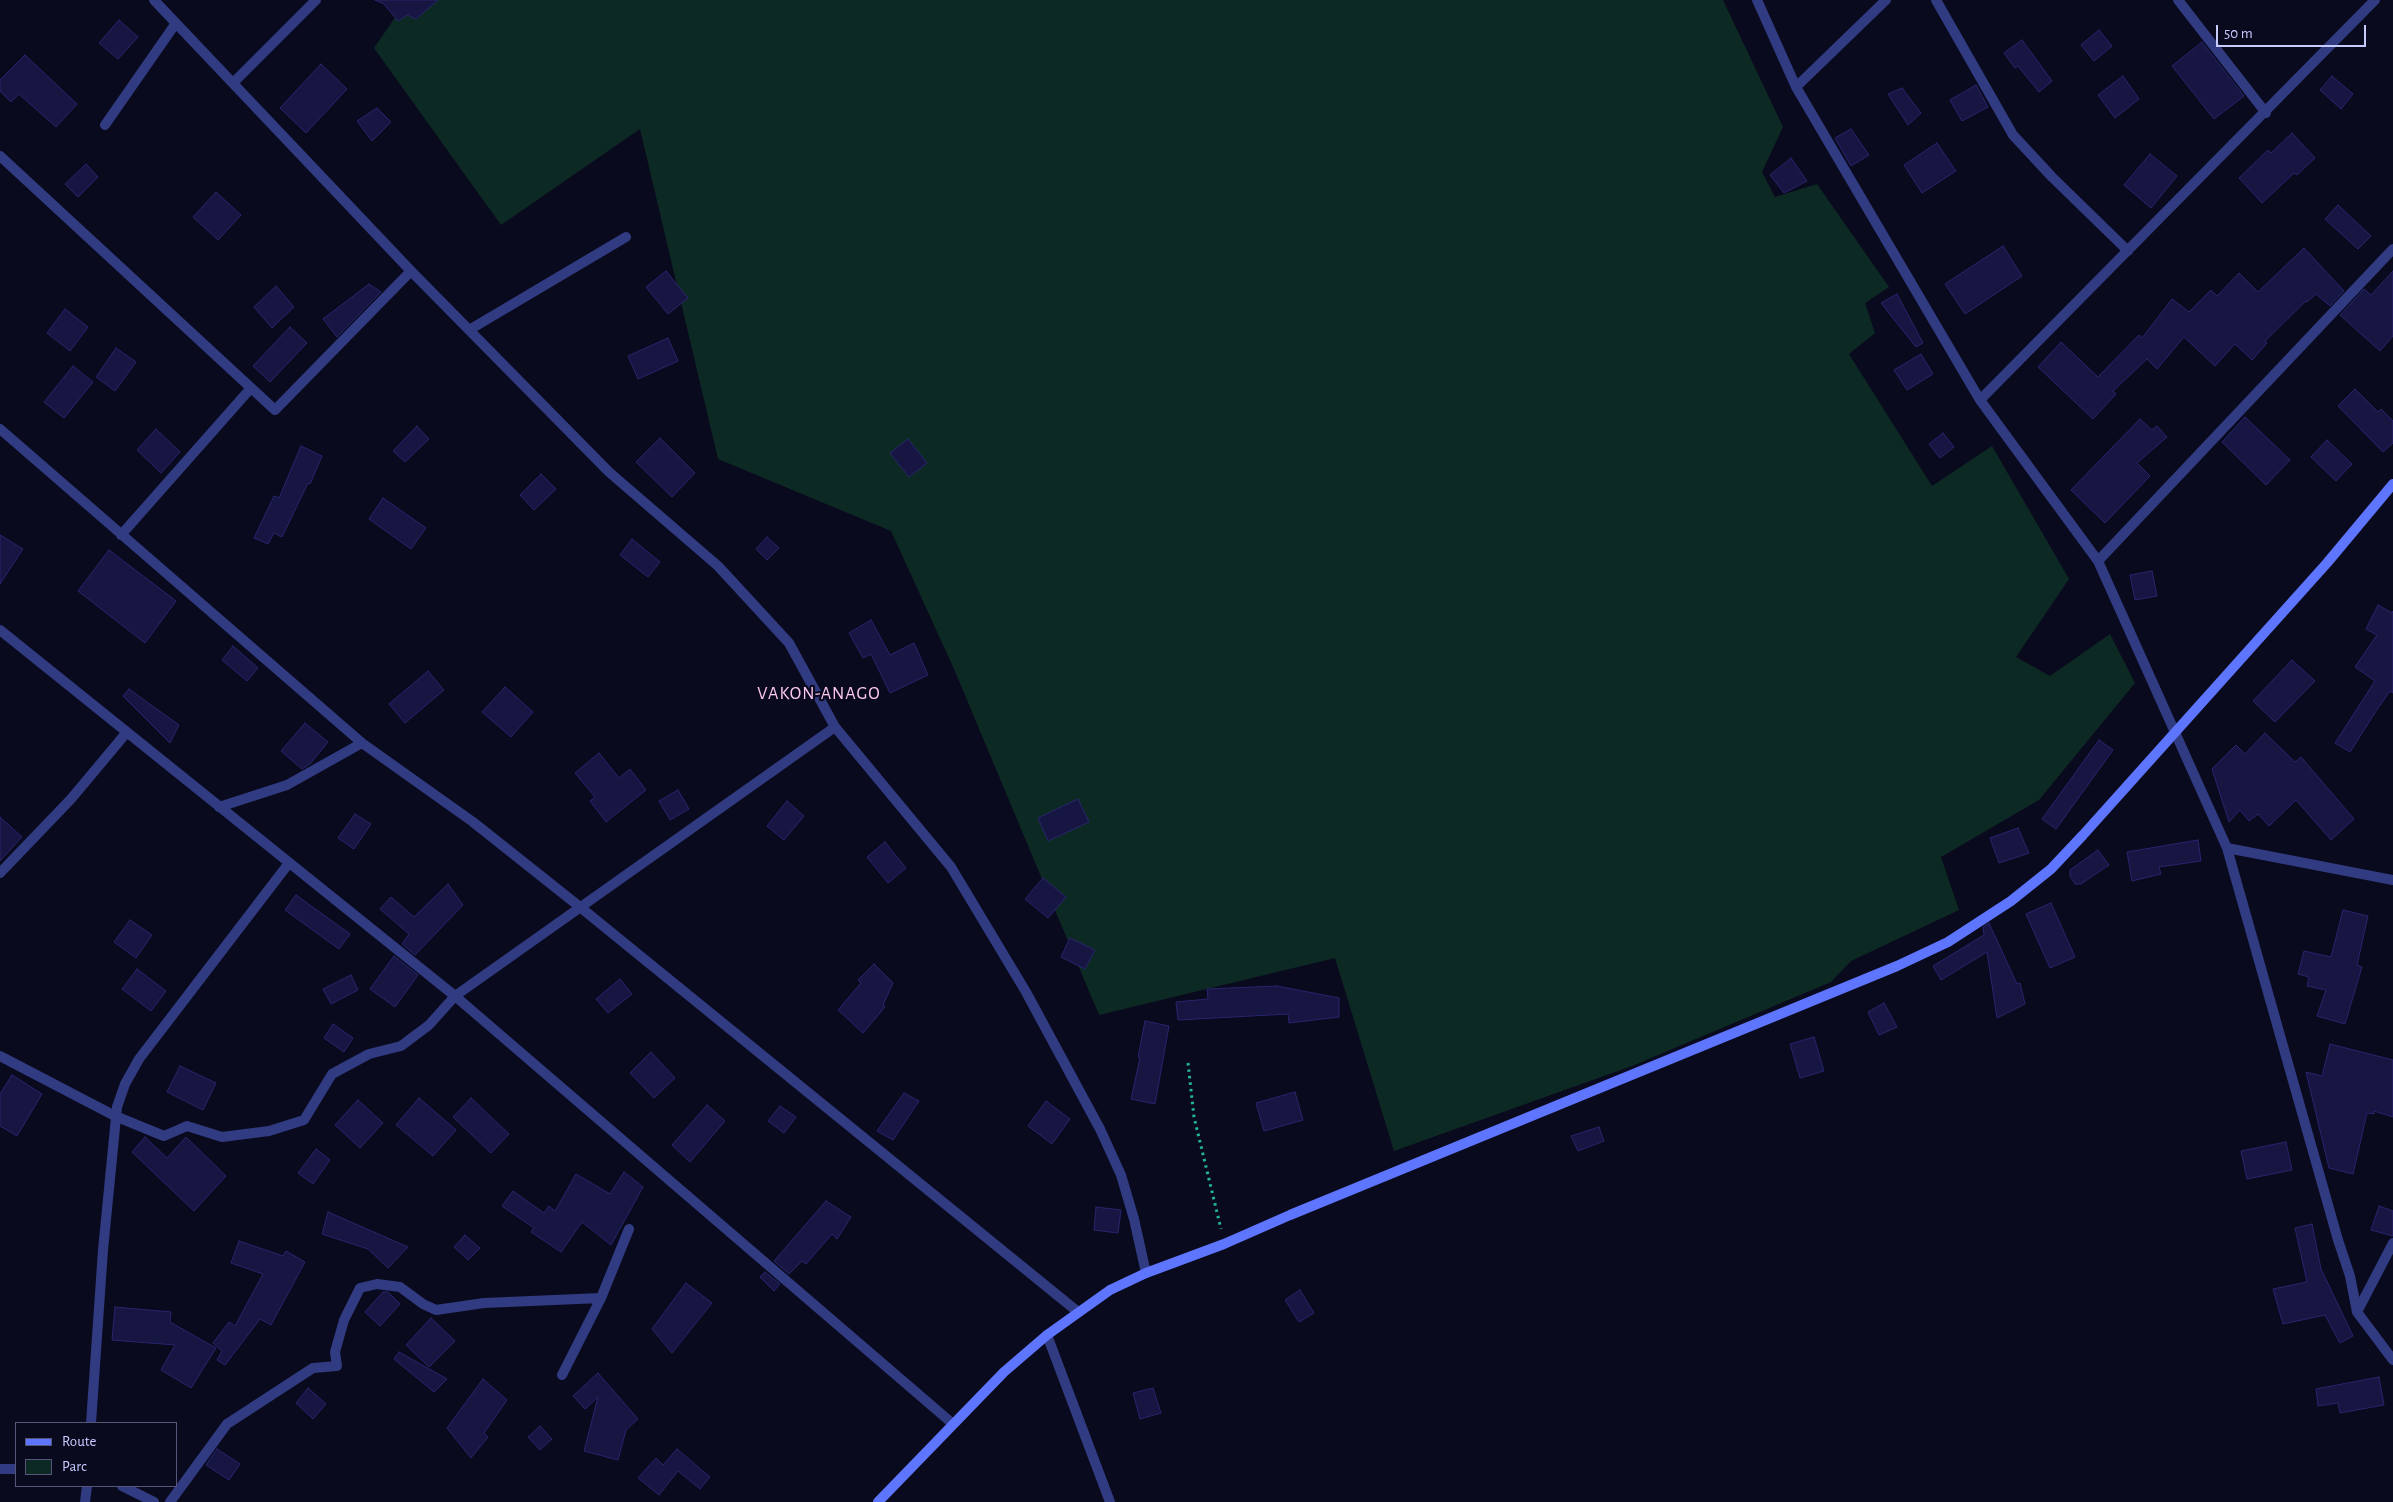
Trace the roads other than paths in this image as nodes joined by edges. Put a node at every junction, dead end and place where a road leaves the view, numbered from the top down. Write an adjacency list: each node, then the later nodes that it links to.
1 (154, 0): 8 (street)
2 (316, 0): 9 (street)
3 (1757, 0): 10 (street)
4 (1886, 0): 10 (street)
5 (1936, 0): 16 (street)
6 (2178, 0): 11 (street)
7 (2375, 0): 11 (street)
8 (176, 23): 9 (street); 12 (street)
9 (233, 84): 17 (street)
10 (1796, 87): 20 (street)
11 (2266, 113): 16 (street)
12 (105, 125)
13 (0, 156): 19 (street)
14 (626, 237): 18 (street)
15 (2393, 249): 24 (street)
16 (2128, 251): 20 (street)
17 (411, 271): 18 (street); 19 (street)
18 (469, 330): 26 (street)
19 (251, 388): 23 (street)
20 (1980, 400): 24 (street)
21 (0, 429): 23 (street)
22 (2393, 484): 28 (main road)
23 (121, 535): 29 (street)
24 (2098, 561): 28 (street)
25 (0, 630): 27 (street)
26 (835, 727): 35 (street); 41 (street)
27 (127, 732): 30 (street); 33 (street)
28 (2176, 732): 31 (street); 41 (main road)
29 (362, 744): 30 (street); 35 (street)
30 (219, 807): 32 (street)
31 (2228, 848): 34 (street); 44 (street)
32 (289, 863): 36 (street); 38 (street)
33 (0, 873)
34 (2393, 880)
35 (580, 907): 36 (street); 43 (street)
36 (455, 996): 38 (street); 49 (street)
37 (0, 1056): 38 (street)
38 (115, 1116): 48 (street)
39 (629, 1229): 42 (street)
40 (2393, 1243): 44 (street)
41 (1146, 1273): 43 (main road)
42 (602, 1298): 47 (street); 56 (street)
43 (1078, 1312): 45 (main road)
44 (2357, 1312): 46 (street)
45 (1047, 1335): 49 (main road); 58 (street)
46 (2393, 1360)
47 (562, 1375)
48 (91, 1422)
49 (953, 1424): 57 (main road)
50 (0, 1469): 51 (street)
51 (15, 1469)
52 (87, 1487): 54 (street)
53 (124, 1487): 55 (street)
54 (85, 1502)
55 (154, 1502)
56 (170, 1502)
57 (878, 1502)
58 (1110, 1502)

